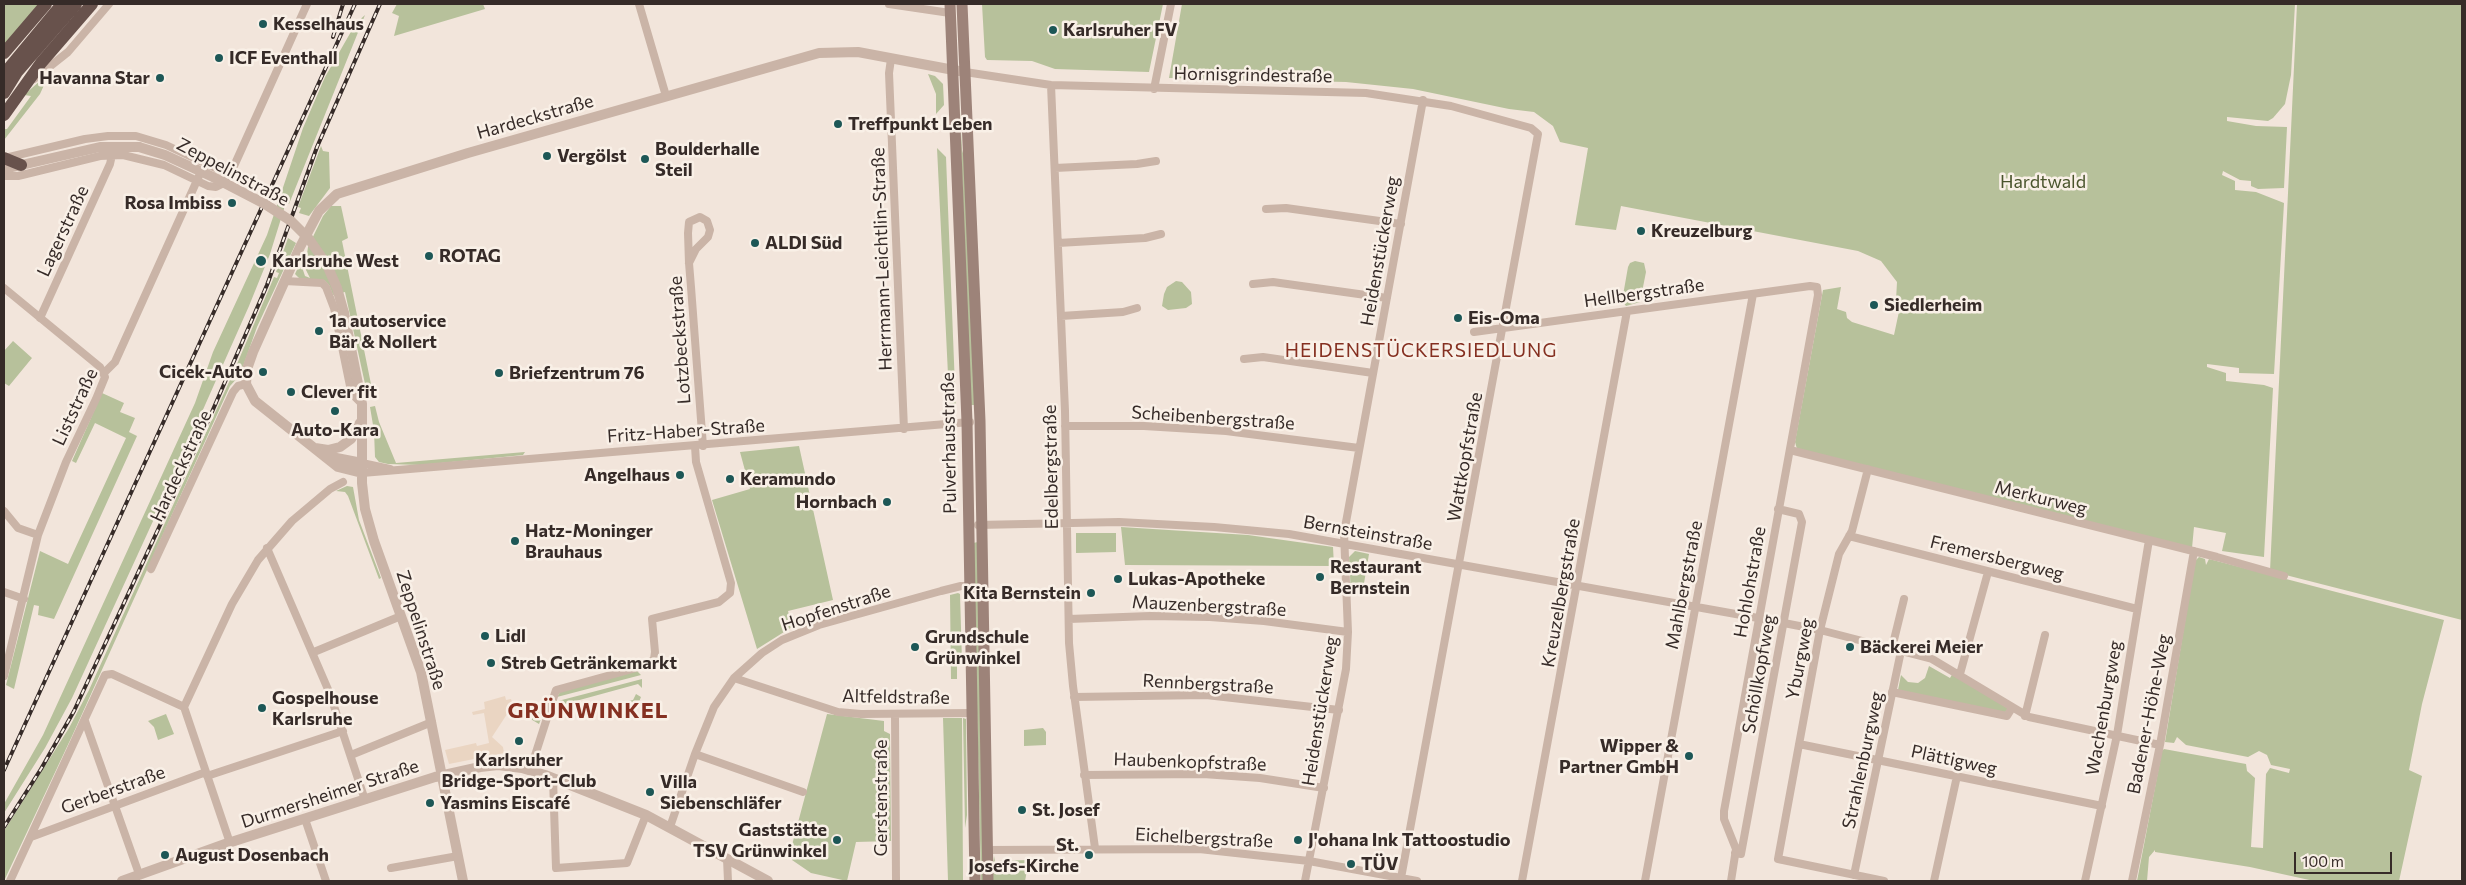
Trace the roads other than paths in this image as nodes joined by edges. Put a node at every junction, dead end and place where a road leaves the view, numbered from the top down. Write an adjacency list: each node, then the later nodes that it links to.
1 (46, 4): 12 (highway)
2 (62, 4): 16 (highway)
3 (76, 4): 20 (highway)
4 (92, 4): 18 (highway)
5 (109, 4): 18 (street)
6 (307, 4): 33 (street)
7 (638, 4): 21 (street)
8 (890, 4): 11 (street)
9 (962, 4): 15 (main road, Pulverhausstraße)
10 (1171, 4): 19 (street)
11 (950, 9): 14 (main road, Pulverhausstraße)
12 (4, 53)
13 (891, 58): 14 (street, Hardeckstraße); 21 (street, Hardeckstraße); 62 (street, Herrmann-Leichtlin-Straße)
14 (953, 71): 15 (street, Hardeckstraße); 60 (main road, Pulverhausstraße)
15 (965, 72): 17 (street, Hornisgrindestraße); 59 (main road, Pulverhausstraße)
16 (4, 74)
17 (1051, 84): 19 (street, Hornisgrindestraße); 31 (street, Edelbergstraße)
18 (26, 85): 23 (highway)
19 (1154, 89): 22 (street, Hornisgrindestraße)
20 (4, 93)
21 (666, 96): 41 (street, Hardeckstraße)
22 (1423, 100): 24 (street, Hornisgrindestraße); 37 (street, Heidenstückerweg)
23 (4, 115)
24 (1536, 130): 51 (street, Wattkopfstraße)
25 (112, 155): 34 (street, Zeppelinstraße); 35 (street, Zeppelinstraße); 50 (street, Lagerstraße)
26 (4, 159): 28 (street, Zeppelinstraße); 30 (highway)
27 (1156, 160): 31 (street)
28 (204, 163): 33 (street, Zeppelinstraße); 35 (street, Liststraße)
29 (4, 164): 30 (street, Zeppelinstraße)
30 (21, 165): 32 (street, Zeppelinstraße); 57 (street, Zeppelinstraße, bridge)
31 (1055, 168): 39 (street, Edelbergstraße)
32 (4, 169)
33 (230, 175): 35 (street, Zeppelinstraße)
34 (4, 176)
35 (197, 181): 55 (street, Liststraße)
36 (1266, 209): 37 (street)
37 (1400, 224): 46 (street, Heidenstückerweg)
38 (1161, 234): 39 (street)
39 (1058, 243): 49 (street, Edelbergstraße)
40 (689, 263): 40 (street, Lotzbeckstraße); 63 (street, Lotzbeckstraße)
41 (285, 281): 56 (street, Hardeckstraße); 57 (street)
42 (1253, 284): 46 (street)
43 (1817, 287): 45 (street, Hellbergstraße); 66 (street, Hohlohstraße)
44 (4, 288): 50 (street)
45 (1753, 294): 48 (street, Hellbergstraße); 90 (street, Mahlbergstraße)
46 (1387, 298): 54 (street, Heidenstückerweg)
47 (1137, 308): 49 (street)
48 (1627, 311): 51 (street, Hellbergstraße); 86 (street, Kreuzelbergstraße)
49 (1061, 316): 61 (street, Edelbergstraße)
50 (40, 318): 55 (street)
51 (1504, 328): 52 (street, Hellbergstraße); 81 (street, Wattkopfstraße)
52 (1474, 332)
53 (1244, 359): 54 (street)
54 (1373, 372): 65 (street, Heidenstückerweg)
55 (104, 373): 75 (street, Liststraße)
56 (246, 384): 64 (street); 82 (street, Hardeckstraße)
57 (362, 404): 58 (street, Zeppelinstraße)
58 (362, 417): 64 (street); 67 (street, Zeppelinstraße)
59 (980, 421): 60 (street, Fritz-Haber-Straße); 74 (main road, Pulverhausstraße)
60 (967, 422): 62 (street, Fritz-Haber-Straße); 73 (main road, Pulverhausstraße)
61 (1065, 426): 65 (street, Scheibenbergstraße); 72 (street, Edelbergstraße)
62 (904, 429): 63 (street, Fritz-Haber-Straße)
63 (699, 446): 67 (street, Fritz-Haber-Straße); 122 (street, Lotzbeckstraße)
64 (314, 448): 67 (street)
65 (1359, 448): 78 (street, Heidenstückerweg)
66 (1790, 450): 68 (street, Merkurweg); 70 (street, Hohlohstraße)
67 (362, 468): 92 (street, Zeppelinstraße)
68 (1868, 469): 76 (street, Yburgweg); 77 (street, Merkurweg)
69 (343, 482): 79 (street)
70 (1778, 509): 93 (street, Hohlohstraße); 95 (street, Schöllkopfweg)
71 (4, 511): 75 (street)
72 (1067, 522): 74 (street, Bernsteinstraße); 78 (street, Bernsteinstraße); 94 (street, Edelbergstraße)
73 (969, 525): 74 (street, Bernsteinstraße); 85 (main road, Pulverhausstraße)
74 (981, 525): 139 (main road, Pulverhausstraße)
75 (38, 535): 88 (street, Liststraße)
76 (1849, 536): 83 (street, Fremersbergweg); 96 (street, Yburgweg)
77 (2149, 540): 80 (street, Merkurweg); 91 (street, Wachenburgweg)
78 (1344, 543): 81 (street, Bernsteinstraße); 97 (street, Heidenstückerweg)
79 (267, 548): 101 (street); 107 (street)
80 (2194, 552): 84 (street, Merkurweg); 118 (street, Badener-Höhe-Weg)
81 (1460, 564): 86 (street, Bernsteinstraße); 147 (street, Wattkopfstraße)
82 (151, 569)
83 (1987, 575): 91 (street, Fremersbergweg); 102 (street)
84 (2284, 576)
85 (970, 586): 104 (street, Hopfenstraße); 110 (main road, Pulverhausstraße)
86 (1578, 586): 90 (street, Bernsteinstraße); 159 (street, Kreuzelbergstraße)
87 (4, 592): 88 (street)
88 (24, 599): 103 (street, Liststraße)
89 (1904, 599): 99 (street)
90 (1695, 607): 93 (street, Bernsteinstraße); 160 (street, Mahlbergstraße)
91 (2137, 609): 116 (street, Wachenburgweg)
92 (401, 616): 101 (street); 114 (street, Zeppelinstraße)
93 (1758, 618): 95 (street, Bernsteinstraße); 140 (street, Hohlohstraße)
94 (1069, 619): 97 (street, Mauzenbergstraße); 106 (street, Edelbergstraße)
95 (1784, 623): 96 (street, Bernsteinstraße); 140 (street, Schöllkopfweg)
96 (1820, 630): 99 (street, Bernsteinstraße); 117 (street, Yburgweg)
97 (1348, 632): 109 (street, Heidenstückerweg)
98 (2045, 635): 112 (street)
99 (1892, 648): 100 (street, Bernsteinstraße)
100 (1901, 651): 102 (street, Bernsteinstraße); 105 (street, Strahlenburgweg)
101 (314, 652): 115 (street)
102 (1960, 674): 108 (street, Bernsteinstraße)
103 (4, 676)
104 (734, 678): 111 (street, Altfeldstraße); 119 (street, Hopfenstraße)
105 (1892, 692): 108 (street); 121 (street, Strahlenburgweg)
106 (1074, 697): 109 (street, Rennbergstraße); 125 (street, Edelbergstraße)
107 (184, 707): 113 (street); 123 (street)
108 (2012, 708): 112 (street, Bernsteinstraße)
109 (1339, 710): 128 (street, Heidenstückerweg)
110 (972, 713): 111 (street, Altfeldstraße); 155 (main road, Pulverhausstraße)
111 (895, 714): 154 (street, Gerstenstraße)
112 (2025, 716): 116 (street, Bernsteinstraße)
113 (85, 721): 131 (street); 136 (street)
114 (432, 722): 120 (street); 124 (street, Zeppelinstraße)
115 (343, 731): 120 (street); 123 (street, Gerberstraße)
116 (2117, 735): 118 (street, Bernsteinstraße); 132 (street, Wachenburgweg)
117 (1799, 744): 121 (street, Plättigweg); 146 (street, Yburgweg)
118 (2160, 745): 165 (street, Badener-Höhe-Weg)
119 (695, 754): 129 (street); 135 (street, Hopfenstraße)
120 (351, 755): 130 (street)
121 (1879, 760): 126 (street, Plättigweg); 146 (street, Strahlenburgweg)
122 (530, 771): 124 (street, Durmersheimer Straße); 127 (street, Durmersheimer Straße)
123 (206, 774): 131 (street, Gerberstraße); 137 (street)
124 (442, 775): 130 (street, Durmersheimer Straße); 141 (street, Zeppelinstraße)
125 (1084, 775): 128 (street, Haubenkopfstraße); 138 (street, Edelbergstraße)
126 (1957, 776): 132 (street, Plättigweg); 163 (street)
127 (553, 778): 133 (street, Durmersheimer Straße); 133 (street)
128 (1324, 788): 143 (street, Heidenstückerweg)
129 (803, 792)
130 (364, 800): 134 (street, Durmersheimer Straße)
131 (114, 805): 136 (street, Gerberstraße); 145 (street)
132 (2102, 806): 164 (street, Wachenburgweg)
133 (646, 815): 135 (street, Durmersheimer Straße)
134 (305, 819): 137 (street, Durmersheimer Straße); 150 (street)
135 (670, 827): 142 (street, Durmersheimer Straße)
136 (31, 837): 148 (street)
137 (230, 842): 145 (street, Durmersheimer Straße)
138 (1095, 848): 139 (street, Eichelbergstraße); 143 (street, Eichelbergstraße)
139 (987, 850): 156 (main road, Pulverhausstraße)
140 (1735, 853): 161 (street, Hohlohstraße)
141 (458, 856): 144 (street); 151 (street, Zeppelinstraße)
142 (727, 859): 152 (street); 153 (street, Durmersheimer Straße)
143 (1309, 861): 147 (street, Eichelbergstraße); 157 (street, Heidenstückerweg)
144 (391, 868)
145 (139, 874): 149 (street, Durmersheimer Straße)
146 (1854, 875): 162 (street)
147 (1402, 878): 158 (street, Eichelbergstraße)
148 (10, 881)
149 (122, 881)
150 (326, 881)
151 (462, 881)
152 (728, 881)
153 (768, 881)
154 (896, 881)
155 (975, 881)
156 (988, 881)
157 (1306, 881)
158 (1417, 881)
159 (1522, 881)
160 (1645, 881)
161 (1731, 881)
162 (1884, 881)
163 (1934, 881)
164 (2085, 881)
165 (2132, 881)

